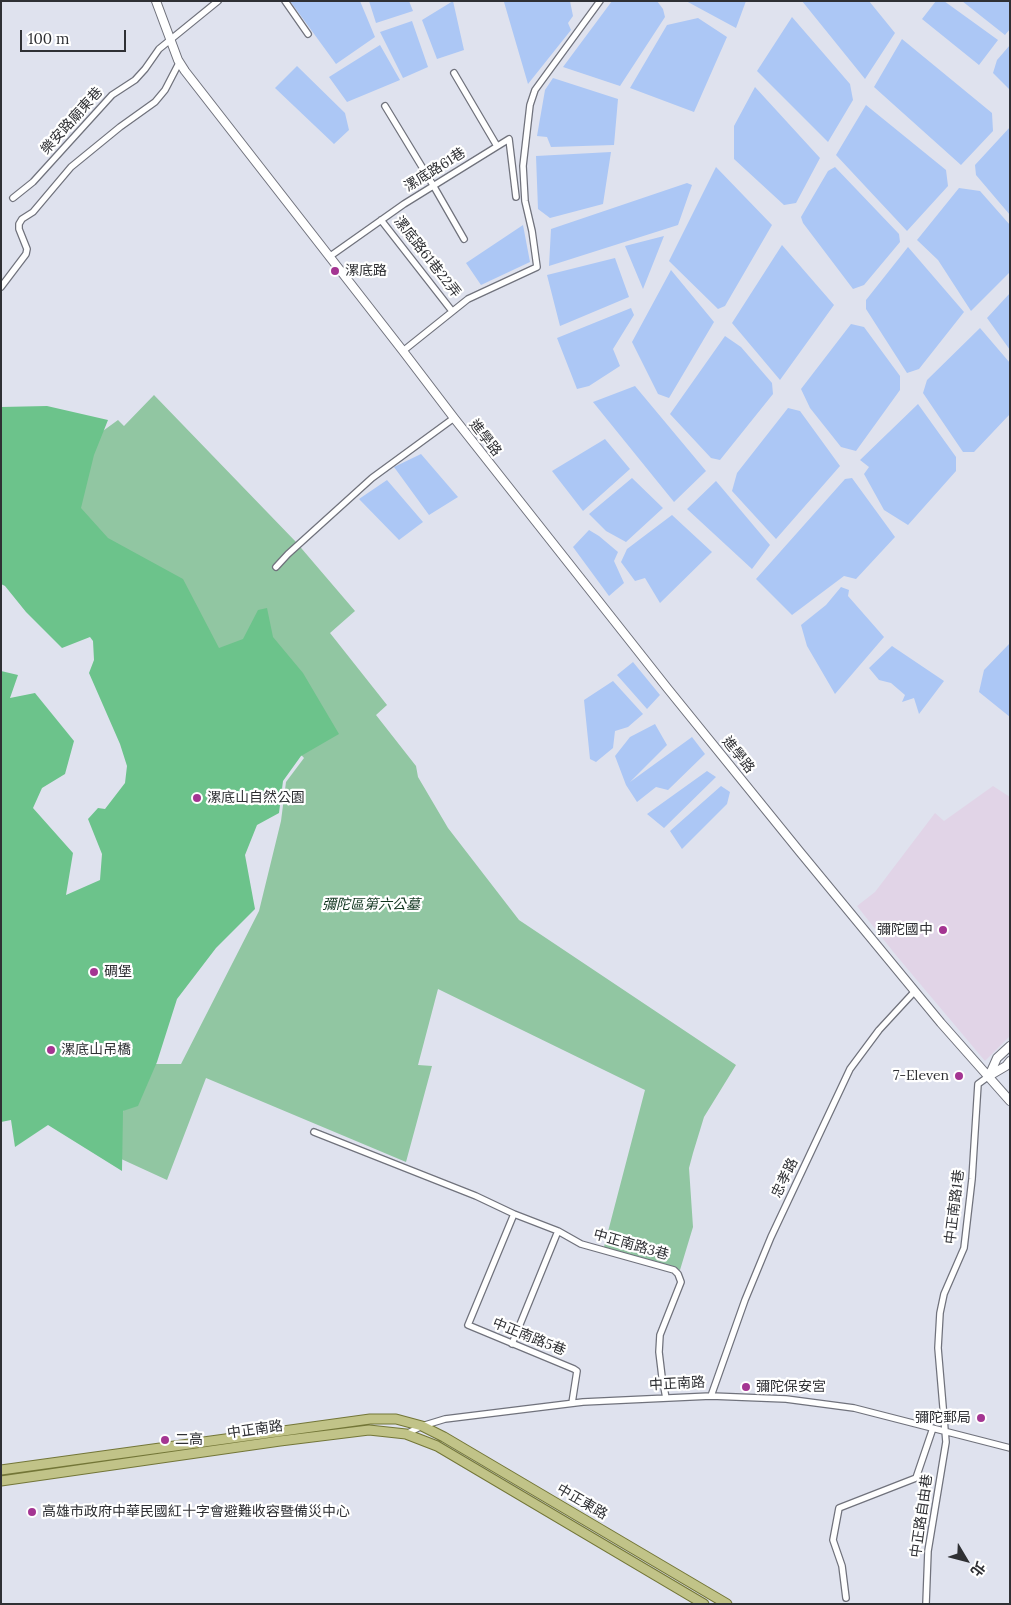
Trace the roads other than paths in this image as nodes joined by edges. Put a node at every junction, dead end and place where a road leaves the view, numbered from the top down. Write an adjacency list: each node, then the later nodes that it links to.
1 (156, 1): 6 (street)
2 (218, 1): 6 (street, 樂安路廟東巷)
3 (285, 1): 5 (street)
4 (600, 1): 18 (street)
5 (308, 34)
6 (170, 40): 7 (street); 13 (street, 樂安路廟東巷)
7 (179, 62): 16 (street); 17 (street)
8 (454, 74): 10 (street)
9 (385, 106): 11 (street)
10 (497, 146): 11 (street, 漯底路61巷); 12 (street)
11 (433, 185): 14 (street, 漯底路61巷); 15 (street)
12 (516, 197)
13 (13, 198)
14 (381, 220): 16 (street, 漯底路61巷); 18 (street, 漯底路61巷22弄)
15 (464, 239)
16 (329, 257): 19 (street)
17 (1, 287)
18 (452, 311): 19 (street)
19 (403, 350): 20 (street)
20 (454, 418): 21 (street); 22 (street, 進學路)
21 (276, 567)
22 (915, 992): 25 (street, 進學路); 31 (street, 忠孝路)
23 (1010, 1046): 25 (street)
24 (1010, 1062): 25 (street)
25 (989, 1076): 26 (street, 進學路); 36 (street, 中正南路1巷)
26 (1010, 1101)
27 (314, 1132): 28 (street, 中正南路3巷)
28 (514, 1214): 29 (street, 中正南路3巷); 30 (street, 中正南路5巷)
29 (558, 1231): 30 (street); 32 (street, 中正南路3巷)
30 (512, 1344): 33 (street, 中正南路5巷)
31 (711, 1396): 32 (street, 中正南路); 35 (street, 中正南路)
32 (666, 1398): 33 (street, 中正南路)
33 (572, 1403): 34 (street, 中正南路)
34 (422, 1426): 37 (street, 中正南路); 39 (main road, 中正南路); 43 (main road, 中正東路)
35 (933, 1428): 36 (street, 中正南路); 41 (street)
36 (946, 1432): 38 (street, 中正南路); 44 (street, 中正路自由巷)
37 (406, 1434): 40 (main road, 中正南路); 42 (main road, 中正東路)
38 (1010, 1448)
39 (1, 1470)
40 (1, 1481)
41 (846, 1598)
42 (704, 1604)
43 (728, 1604)
44 (926, 1604)

